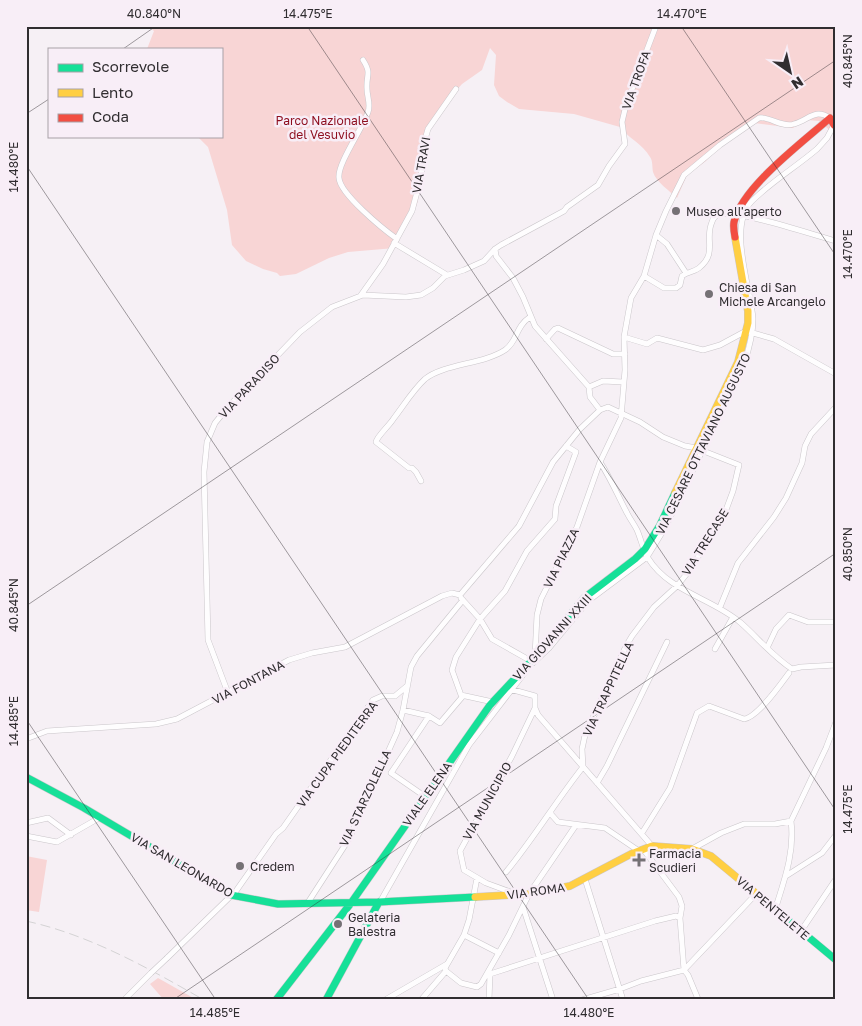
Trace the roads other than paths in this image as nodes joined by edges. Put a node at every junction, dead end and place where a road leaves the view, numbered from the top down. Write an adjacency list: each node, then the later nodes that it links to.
1 (656, 26): 10 (street, VIA TROFA)
2 (363, 60): 8 (street)
3 (456, 90): 8 (street, VIA TRAVI)
4 (834, 122): 5 (main road); 6 (street); 7 (street)
5 (734, 215): 6 (street); 11 (street); 16 (main road, VIA CESARE OTTAVIANO AUGUSTO)
6 (743, 215): 9 (street); 16 (street, VIA CESARE OTTAVIANO AUGUSTO)
7 (656, 235): 11 (street); 13 (street)
8 (395, 241): 12 (street); 14 (street, VIA TRAVI)
9 (836, 241)
10 (495, 248): 12 (street, VIA PARADISO); 15 (street)
11 (686, 273): 13 (street)
12 (447, 275): 14 (street, VIA PARADISO)
13 (644, 276): 17 (street)
14 (361, 296): 47 (street, VIA PARADISO)
15 (530, 318): 18 (street); 29 (street)
16 (750, 332): 17 (street); 20 (street); 27 (main road, VIA CESARE OTTAVIANO AUGUSTO)
17 (624, 336): 19 (street)
18 (546, 339): 19 (street); 22 (street)
19 (624, 354): 21 (street)
20 (836, 374)
21 (623, 382): 22 (street); 25 (street)
22 (589, 387): 24 (street)
23 (836, 407): 35 (street)
24 (600, 410): 25 (street); 26 (street)
25 (622, 412): 27 (street); 28 (street, VIA PIAZZA)
26 (566, 446): 34 (street); 37 (street)
27 (699, 449): 30 (main road, VIA CESARE OTTAVIANO AUGUSTO); 31 (street, VIA CESARE OTTAVIANO AUGUSTO); 32 (street, VIA TRECASE)
28 (600, 462): 30 (street); 42 (street, VIA PIAZZA)
29 (421, 481)
30 (645, 549): 31 (street); 42 (main road, VIA GIOVANNI XXIII)
31 (648, 557): 32 (street); 46 (street, VIA GIOVANNI XXIII)
32 (677, 586): 33 (street, VIA TRECASE); 35 (street)
33 (668, 594): 56 (street, VIA TRAPPITELLA)
34 (461, 598): 37 (street); 45 (street); 47 (street, VIA FONTANA)
35 (720, 608): 36 (street)
36 (733, 617): 40 (street); 41 (street)
37 (480, 619): 42 (street); 48 (street)
38 (836, 622): 40 (street)
39 (667, 642): 59 (street)
40 (767, 648): 43 (street)
41 (716, 649)
42 (533, 659): 46 (main road, VIA GIOVANNI XXIII)
43 (836, 665)
44 (789, 673): 66 (street)
45 (406, 686): 51 (street, VIA STARZOLELLA); 82 (street, VIA CUPA PIEDITERRA)
46 (508, 688): 49 (main road, VIALE ELENA); 50 (street); 84 (street, VIALE ELENA)
47 (228, 693): 54 (street, VIA FONTANA)
48 (463, 696): 49 (street); 52 (street)
49 (493, 702): 85 (main road, VIALE ELENA)
50 (535, 708): 56 (street); 76 (street, VIA MUNICIPIO)
51 (404, 710): 52 (street); 55 (street, VIA STARZOLELLA)
52 (428, 716): 57 (street)
53 (836, 722): 63 (street)
54 (26, 739)
55 (381, 766): 57 (street); 86 (street, VIA STARZOLELLA)
56 (583, 767): 59 (street); 61 (street)
57 (391, 773): 60 (street)
58 (26, 777): 62 (main road, VIA SAN LEONARDO)
59 (597, 783): 66 (street)
60 (420, 793)
61 (550, 813): 65 (street); 74 (street)
62 (99, 818): 67 (street); 82 (main road, VIA SAN LEONARDO)
63 (791, 822): 71 (street); 75 (street)
64 (26, 824): 67 (street)
65 (576, 825): 72 (street); 80 (street)
66 (642, 833): 70 (street)
67 (71, 834): 69 (street)
68 (836, 835): 75 (street)
69 (26, 836)
70 (652, 846): 71 (main road, VIA ROMA); 72 (main road, VIA ROMA)
71 (692, 849): 73 (main road, VIA ROMA)
72 (641, 850): 77 (main road, VIA ROMA); 89 (street)
73 (711, 856): 81 (main road, VIA PENTELETE)
74 (506, 872)
75 (786, 876): 88 (street)
76 (477, 878): 79 (street, VIA MUNICIPIO); 83 (street)
77 (585, 879): 80 (main road, VIA ROMA); 92 (street)
78 (836, 879): 90 (street)
79 (516, 894): 80 (main road, VIA ROMA); 83 (main road, VIA ROMA)
80 (529, 894): 87 (street)
81 (756, 894): 88 (main road, VIA PENTELETE); 98 (street)
82 (231, 895): 86 (main road, VIA SAN LEONARDO); 101 (street, VIA CUPA PIEDITERRA, bridge)
83 (474, 898): 84 (main road, VIA ROMA); 91 (street)
84 (379, 902): 85 (main road, VIA ROMA); 103 (main road)
85 (351, 903): 86 (main road, VIA SAN LEONARDO); 102 (main road, VIALE ELENA)
86 (307, 904)
87 (523, 907): 93 (street); 94 (street)
88 (775, 910): 90 (main road, VIA PENTELETE)
89 (680, 918): 92 (street); 98 (street)
90 (801, 932): 95 (main road, VIA PENTELETE)
91 (464, 935): 93 (street); 96 (street)
92 (603, 938): 94 (street); 100 (street)
93 (499, 953): 99 (street)
94 (539, 958): 99 (street); 107 (street)
95 (836, 960)
96 (448, 964): 97 (street); 104 (street)
97 (446, 970): 99 (street); 105 (street)
98 (684, 970): 100 (street); 110 (street)
99 (489, 972): 106 (street)
100 (620, 990): 108 (street); 109 (street)
101 (124, 1000)
102 (276, 1000)
103 (326, 1000)
104 (385, 1000)
105 (420, 1000)
106 (488, 1000)
107 (553, 1000)
108 (582, 1000)
109 (623, 1000)
110 (700, 1000)

